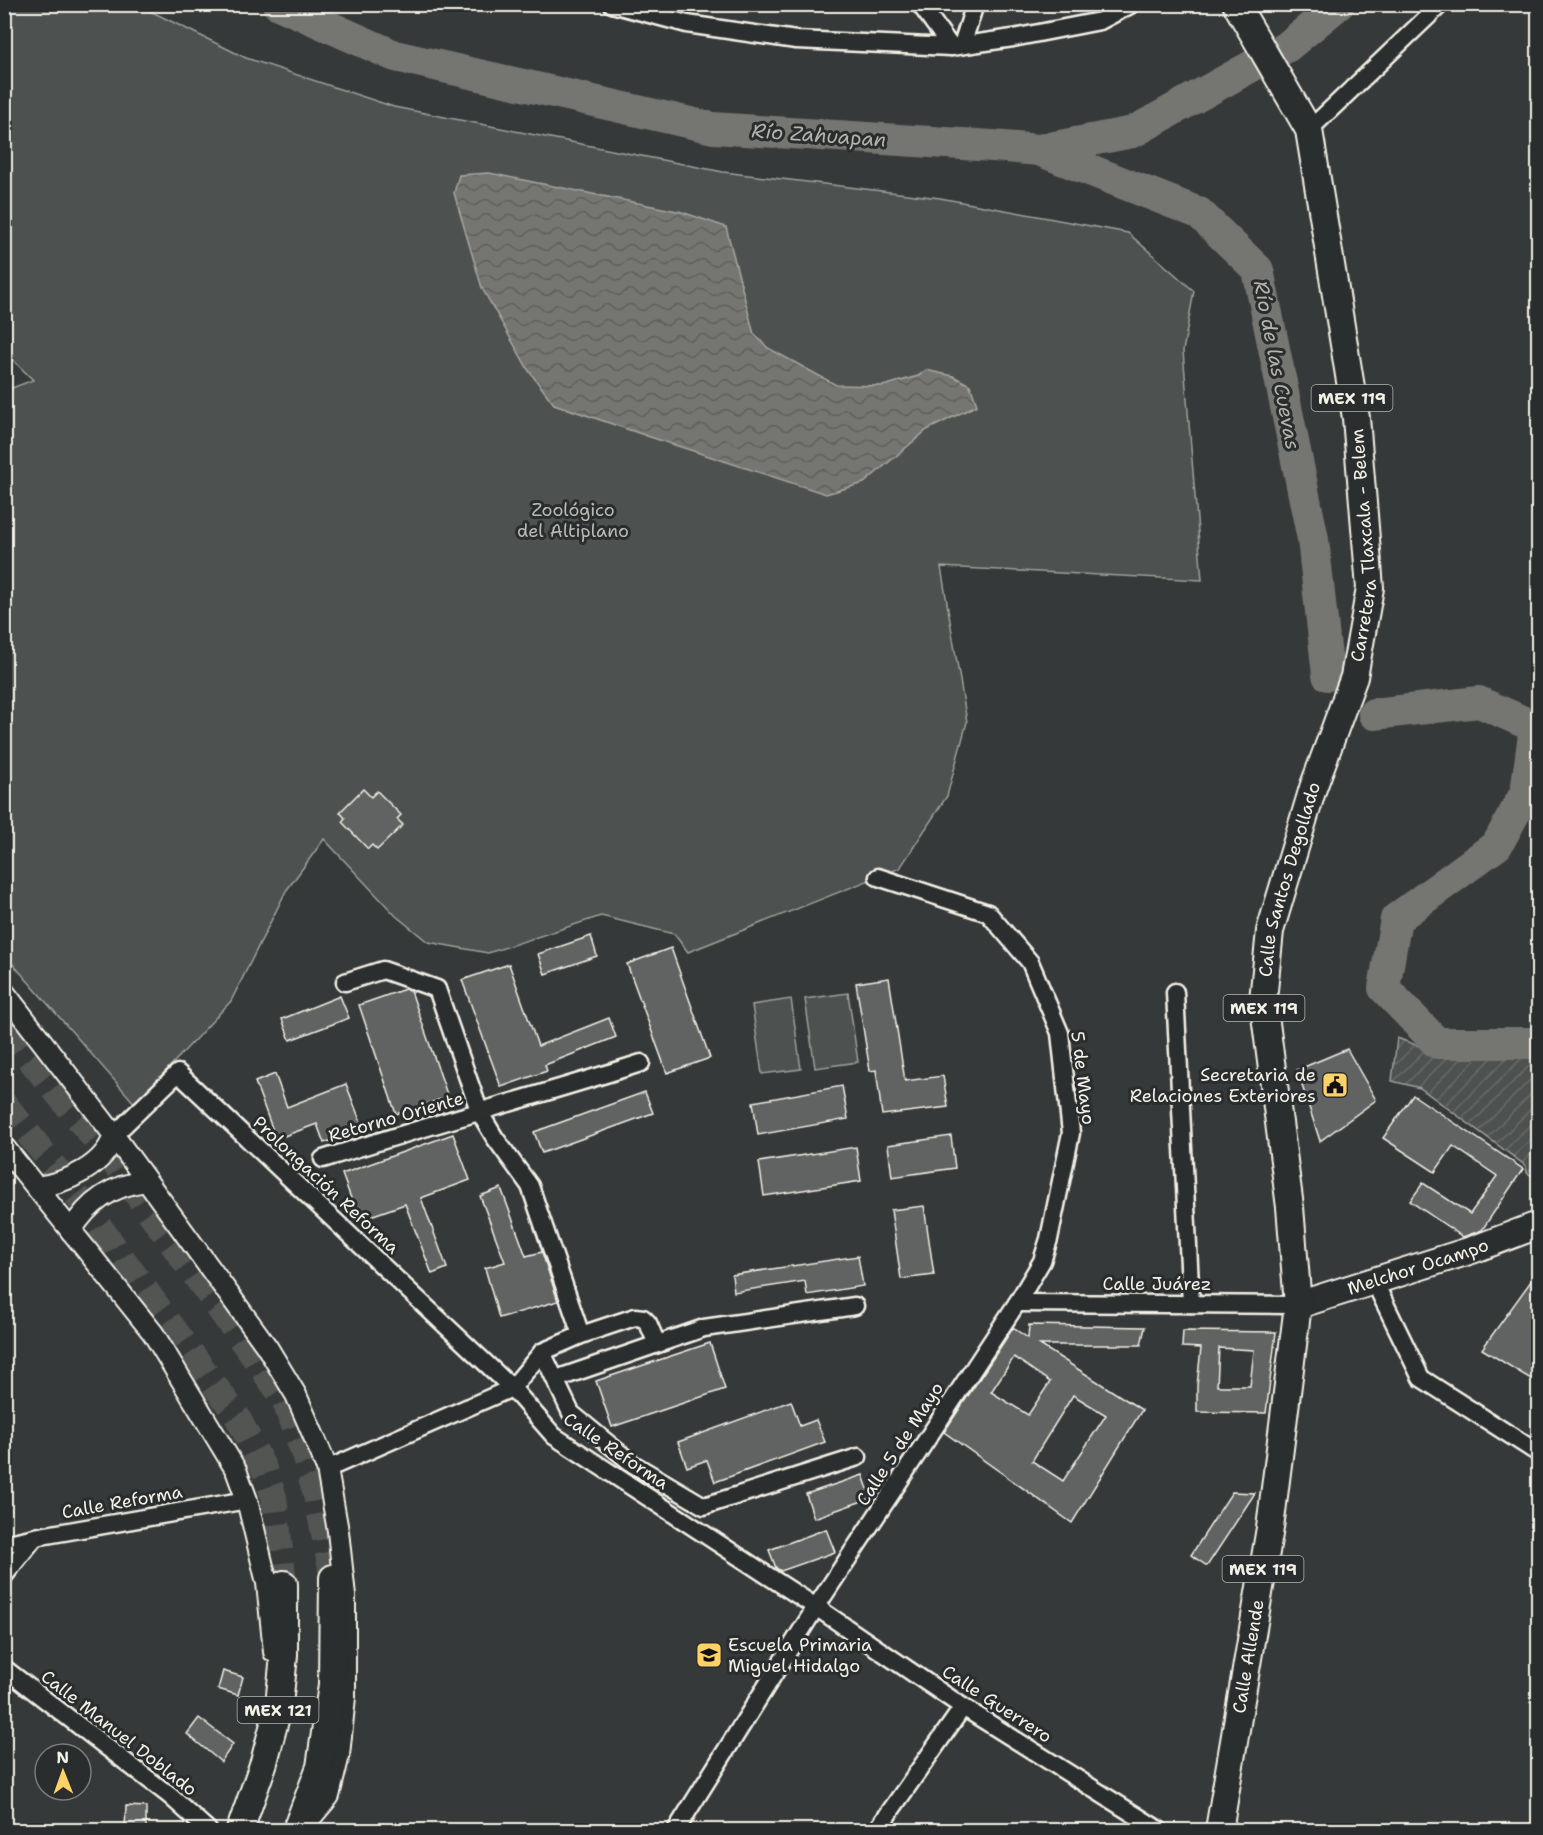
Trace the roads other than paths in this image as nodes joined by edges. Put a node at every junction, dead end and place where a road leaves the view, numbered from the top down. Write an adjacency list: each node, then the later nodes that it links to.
1 (612, 4): 7 (street)
2 (920, 4): 7 (street)
3 (975, 4): 7 (street)
4 (1132, 4): 7 (street)
5 (1236, 4): 8 (main road, Carretera Tlaxcala - Belem / MEX 119)
6 (1441, 4): 8 (street)
7 (956, 46)
8 (1307, 126): 9 (main road, Carretera Tlaxcala - Belem / MEX 119)
9 (1354, 677): 26 (main road, Calle Santos Degollado / MEX 119)
10 (878, 877): 24 (street, 5 de Mayo)
11 (345, 982): 15 (street)
12 (4, 992): 16 (street)
13 (1175, 992): 25 (street)
14 (640, 1063): 15 (street, Retorno Oriente)
15 (480, 1113): 18 (street, Retorno Oriente); 28 (street)
16 (114, 1135): 19 (street); 20 (street); 32 (street, Prolongación Reforma)
17 (4, 1148): 20 (street)
18 (323, 1159)
19 (146, 1181): 22 (street); 35 (street)
20 (37, 1186): 22 (street)
21 (1539, 1225): 23 (main road, Melchor Ocampo)
22 (71, 1231): 36 (street)
23 (1374, 1281): 26 (main road, Melchor Ocampo); 33 (street)
24 (1017, 1303): 25 (street, Calle Juárez); 42 (street, Calle 5 de Mayo)
25 (1191, 1304): 26 (street, Calle Juárez)
26 (1298, 1305): 52 (main road, Calle Allende / MEX 119)
27 (855, 1306): 29 (street)
28 (580, 1335): 29 (street); 30 (street)
29 (657, 1344): 31 (street)
30 (542, 1352): 31 (street, Calle Reforma); 32 (street)
31 (556, 1378): 34 (street, Calle Reforma)
32 (512, 1388): 35 (street); 42 (street, Calle Reforma)
33 (1539, 1453)
34 (858, 1457)
35 (327, 1469): 48 (street)
36 (247, 1500): 37 (street, Calle Reforma); 44 (street)
37 (35, 1537): 38 (street, Calle Reforma); 39 (street)
38 (4, 1544)
39 (4, 1576)
40 (333, 1578): 48 (main road, MEX 121)
41 (284, 1584): 44 (main road, MEX 121)
42 (816, 1606): 45 (street, Calle Guerrero); 49 (street, Calle 5 de Mayo)
43 (4, 1668): 46 (street, Calle Manuel Doblado)
44 (279, 1705): 47 (main road, MEX 121)
45 (963, 1707): 50 (street); 51 (street, Calle Guerrero)
46 (208, 1830)
47 (240, 1830)
48 (298, 1830)
49 (676, 1830)
50 (877, 1830)
51 (1159, 1830)
52 (1219, 1830)

